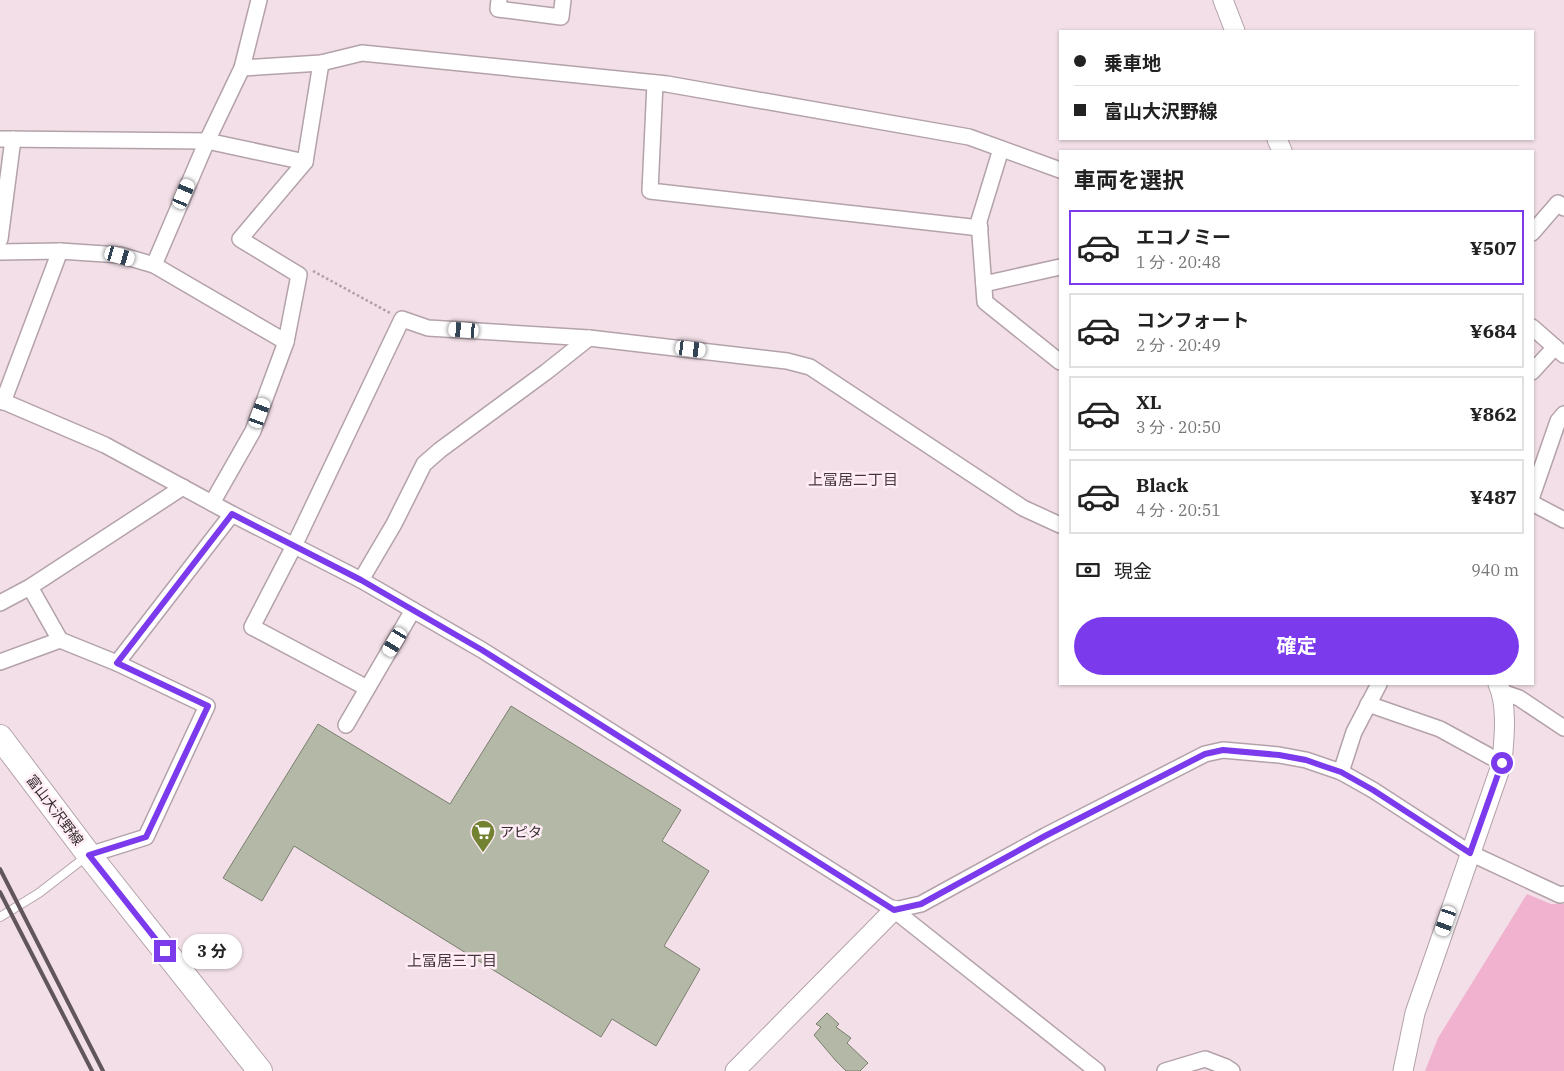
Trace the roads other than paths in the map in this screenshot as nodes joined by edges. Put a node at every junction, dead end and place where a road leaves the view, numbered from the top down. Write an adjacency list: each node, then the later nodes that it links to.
1 (259, 0): 7 (street)
2 (500, 0): 3 (street)
3 (564, 0)
4 (1223, 0): 5 (street)
5 (1235, 30)
6 (321, 63): 7 (street); 8 (street); 12 (street)
7 (242, 68): 10 (street)
8 (655, 82): 11 (street); 15 (street)
9 (7, 139): 10 (street); 17 (street)
10 (207, 141): 12 (street); 20 (street)
11 (1001, 149): 13 (street); 15 (street)
12 (305, 162): 25 (street)
13 (1059, 170)
14 (1564, 208): 16 (street)
15 (980, 228): 22 (street)
16 (1534, 231)
17 (0, 240)
18 (60, 251): 19 (street); 20 (street); 29 (street)
19 (0, 252)
20 (154, 265): 25 (street)
21 (1059, 267): 22 (street)
22 (984, 284): 27 (street)
23 (1534, 329): 26 (street)
24 (589, 338): 37 (street); 38 (street); 39 (street)
25 (286, 342): 33 (street)
26 (1560, 351): 28 (street)
27 (1059, 361)
28 (1534, 370)
29 (1, 401): 31 (street)
30 (1564, 414): 32 (street)
31 (183, 487): 33 (street); 40 (street)
32 (1534, 490)
33 (212, 503): 35 (street)
34 (1534, 504): 36 (street)
35 (232, 514): 38 (street); 45 (street)
36 (1564, 520)
37 (1059, 525)
38 (294, 546): 39 (street); 47 (street)
39 (361, 580): 42 (street)
40 (30, 587): 41 (street); 43 (street)
41 (0, 603)
42 (413, 610): 47 (street); 58 (street)
43 (60, 640): 44 (street); 45 (street)
44 (0, 662)
45 (117, 663): 56 (street)
46 (1378, 685): 49 (street)
47 (367, 688): 50 (street)
48 (1500, 688): 51 (street); 53 (street)
49 (1368, 704): 53 (street); 54 (street)
50 (346, 724)
51 (1564, 728)
52 (0, 737): 56 (main road, 富山大沢野線)
53 (1502, 763): 55 (street)
54 (1341, 772): 55 (street); 58 (street)
55 (1470, 853): 57 (street); 65 (street)
56 (89, 855): 59 (lane); 60 (main road, 富山大沢野線)
57 (1564, 894)
58 (894, 910): 61 (street); 62 (street)
59 (0, 917)
60 (260, 1071)
61 (735, 1071)
62 (1097, 1071)
63 (1165, 1071): 64 (street)
64 (1232, 1071)
65 (1403, 1071)

